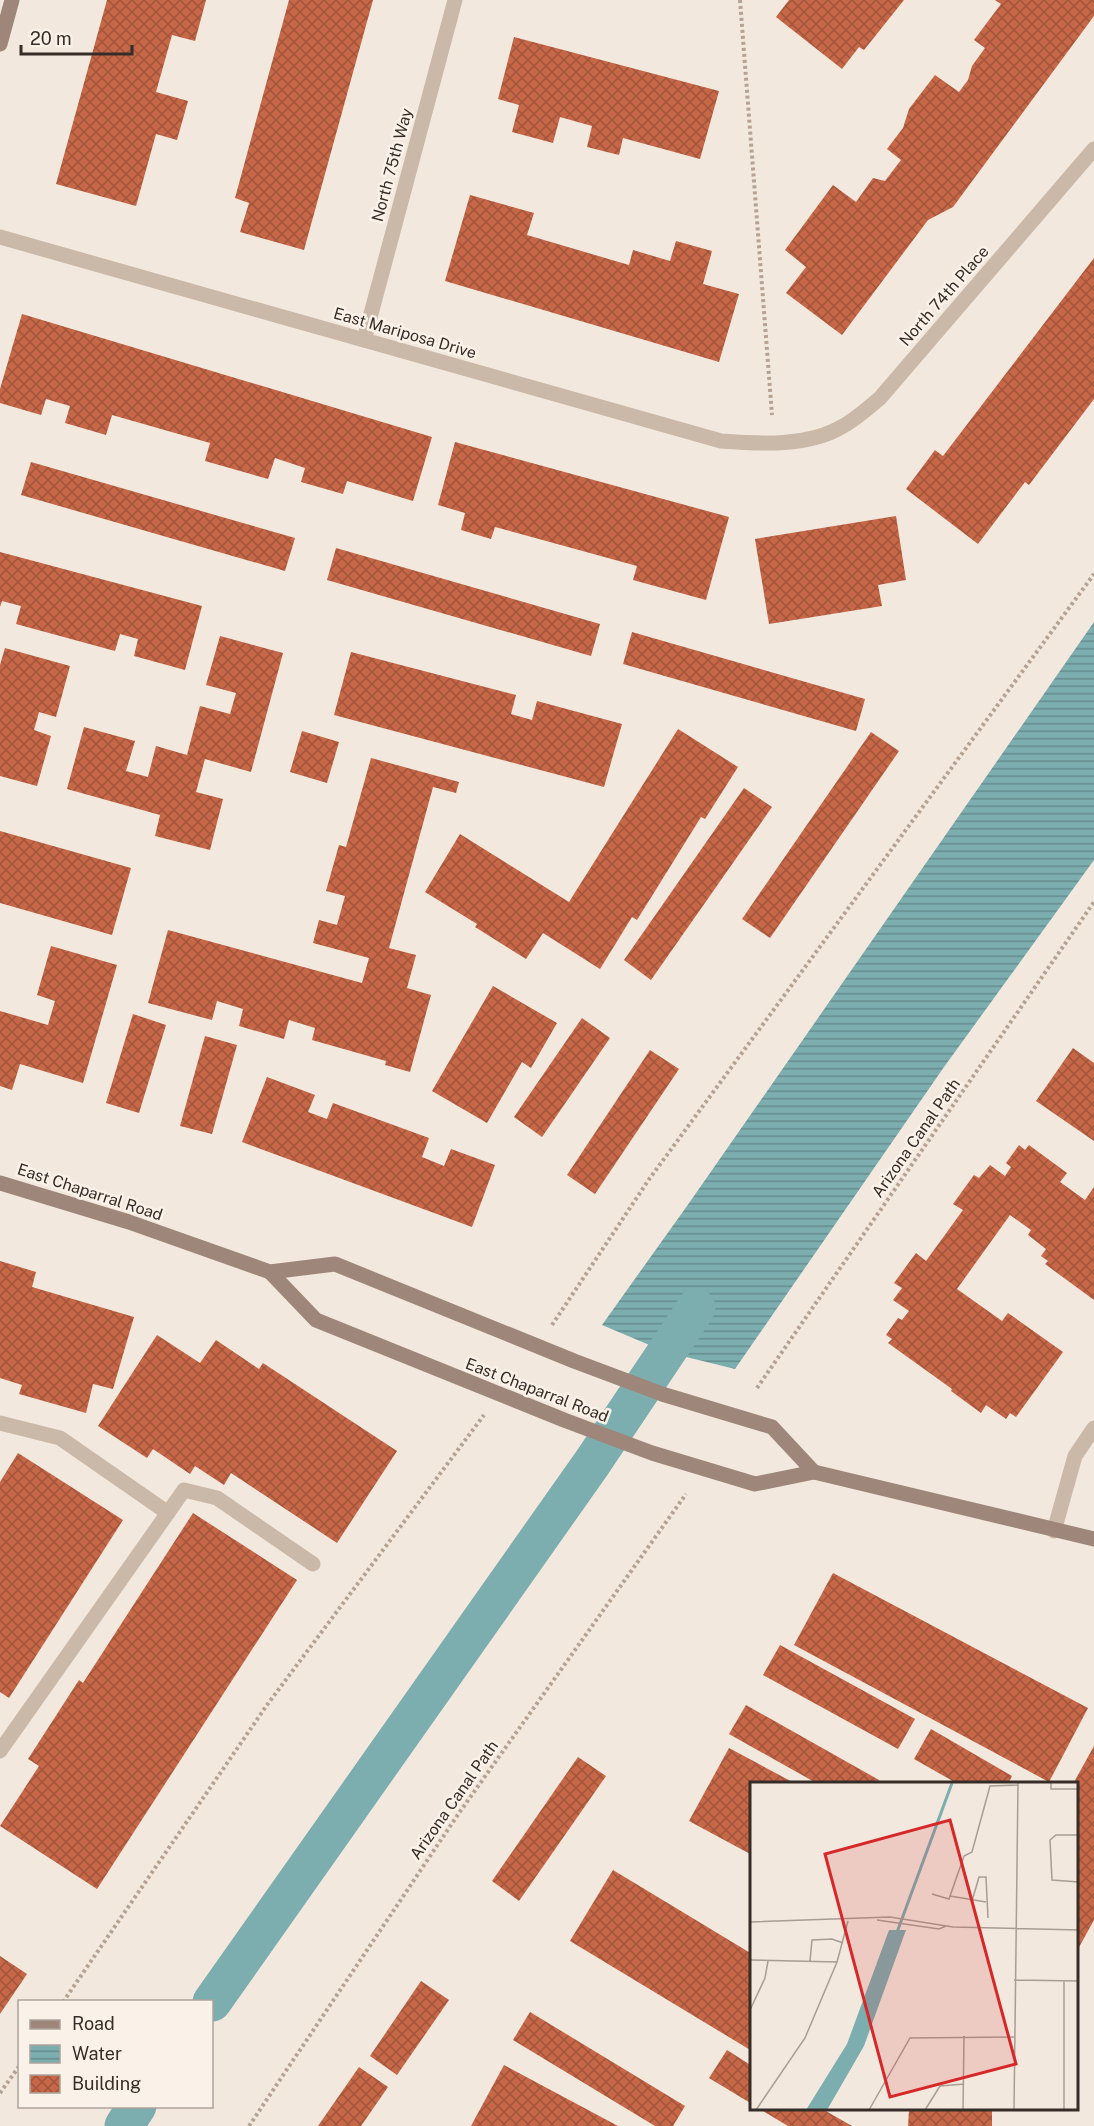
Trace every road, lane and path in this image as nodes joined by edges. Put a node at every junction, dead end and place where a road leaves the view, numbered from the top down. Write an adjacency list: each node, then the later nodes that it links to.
1 (12, 0): 4 (main road)
2 (455, 0): 7 (street, North 75th Way)
3 (740, 0): 8 (path)
4 (0, 44)
5 (1094, 149): 9 (street, North 74th Place)
6 (0, 237): 7 (street, East Mariposa Drive)
7 (364, 340): 9 (street, East Mariposa Drive)
8 (772, 415)
9 (803, 441)
10 (1094, 574): 14 (path)
11 (1094, 902): 15 (path, Arizona Canal Path)
12 (0, 1182): 13 (main road, East Chaparral Road)
13 (270, 1272): 14 (main road, East Chaparral Road); 16 (main road, East Chaparral Road)
14 (536, 1345): 19 (main road, East Chaparral Road)
15 (757, 1388)
16 (499, 1395): 19 (main road, East Chaparral Road); 26 (path)
17 (1, 1424): 21 (street)
18 (1094, 1428): 22 (street)
19 (814, 1472): 22 (main road, East Chaparral Road)
20 (686, 1494): 29 (path, Arizona Canal Path)
21 (168, 1513): 24 (street); 25 (street)
22 (1054, 1531): 23 (main road, East Chaparral Road)
23 (1094, 1539)
24 (313, 1564)
25 (0, 1751)
26 (64, 2000)
27 (18, 2068): 28 (path)
28 (0, 2093)
29 (249, 2126)

